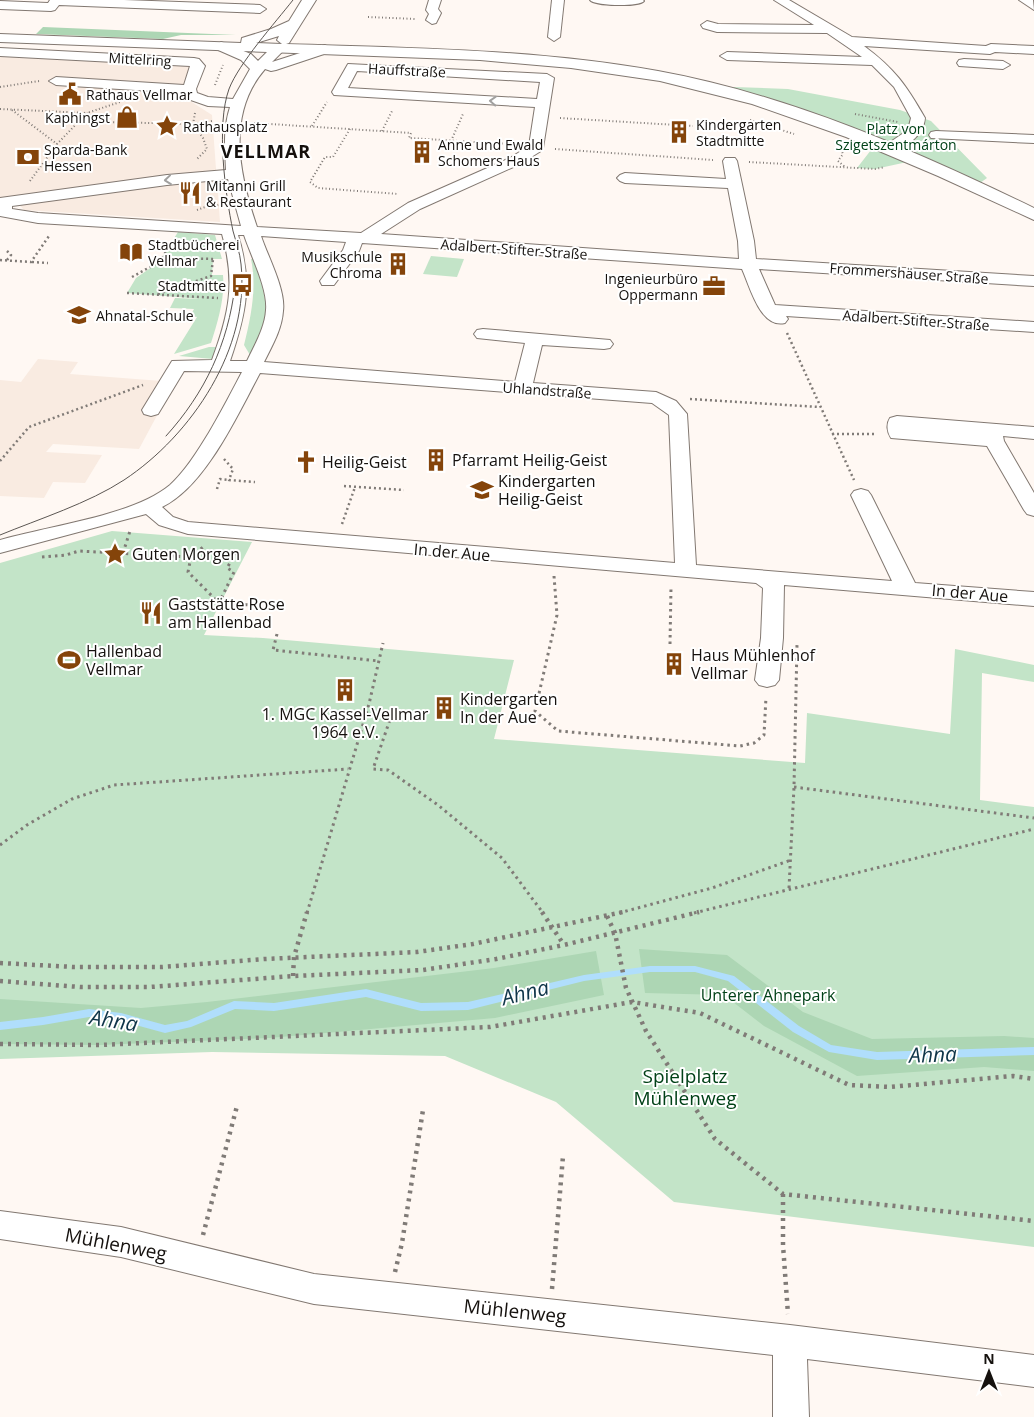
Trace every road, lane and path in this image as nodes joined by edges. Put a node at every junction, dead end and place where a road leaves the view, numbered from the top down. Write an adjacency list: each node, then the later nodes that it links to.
1 (57, 0): 7 (street); 9 (street)
2 (308, 0): 15 (main road)
3 (558, 0): 17 (street)
4 (596, 0): 8 (street)
5 (780, 0): 16 (street)
6 (1025, 0): 10 (street)
7 (157, 2): 11 (street)
8 (638, 2)
9 (0, 5)
10 (1034, 6)
11 (260, 9)
12 (433, 10): 13 (path)
13 (368, 17)
14 (707, 25): 16 (street)
15 (292, 27): 20 (main road); 21 (main road); 23 (main road)
16 (829, 29): 19 (street)
17 (554, 37)
18 (0, 38): 20 (main road)
19 (847, 41): 24 (street); 27 (street)
20 (221, 46): 21 (main road); 31 (street)
21 (279, 48): 22 (main road); 31 (street)
22 (324, 49): 23 (main road); 31 (street)
23 (346, 50): 55 (main road)
24 (1034, 50)
25 (0, 52): 34 (street, Mittelring)
26 (727, 56): 27 (street)
27 (872, 59): 28 (street); 55 (street)
28 (898, 59)
29 (955, 62): 30 (street)
30 (1003, 65)
31 (265, 68): 38 (street)
32 (56, 81): 33 (path); 34 (street)
33 (0, 87)
34 (189, 89): 38 (street)
35 (339, 92): 36 (street, Hauffstraße); 41 (street, Hauffstraße); 45 (path)
36 (401, 95): 37 (street, Hauffstraße); 49 (path)
37 (470, 100): 41 (street, Hauffstraße, one-way to 37); 53 (path)
38 (239, 103): 61 (street)
39 (0, 109): 40 (path)
40 (11, 109): 42 (path); 54 (path)
41 (542, 110): 47 (path); 70 (street, Hauffstraße)
42 (87, 114): 46 (path); 54 (path)
43 (750, 120): 50 (path)
44 (212, 121): 46 (path)
45 (253, 123)
46 (192, 124): 59 (path)
47 (693, 126)
48 (350, 129): 64 (path)
49 (382, 130)
50 (795, 134)
51 (936, 135): 52 (street)
52 (1034, 139)
53 (451, 141)
54 (57, 144): 65 (path)
55 (890, 147): 57 (main road)
56 (841, 149): 60 (path)
57 (918, 159): 60 (path); 66 (main road)
58 (730, 161): 60 (path); 63 (street)
59 (194, 162)
60 (846, 168)
61 (234, 174): 65 (street, one-way to 65); 69 (street)
62 (625, 178): 63 (street)
63 (734, 184): 77 (street)
64 (399, 194)
65 (8, 202): 67 (street)
66 (1034, 215)
67 (53, 219): 68 (street); 75 (path)
68 (229, 230): 69 (street, Adalbert-Stifter-Straße); 89 (street)
69 (251, 231): 70 (street, Adalbert-Stifter-Straße); 90 (street)
70 (360, 238): 77 (street, Adalbert-Stifter-Straße); 79 (street)
71 (7, 251): 74 (path)
72 (213, 259): 82 (path)
73 (0, 260): 74 (path)
74 (7, 260): 75 (path)
75 (31, 262): 76 (path)
76 (48, 263)
77 (748, 264): 78 (street, Adalbert-Stifter-Straße); 84 (street)
78 (778, 265): 80 (street, Frommershäuser Straße)
79 (328, 281)
80 (1034, 281)
81 (128, 293): 82 (path)
82 (155, 295): 83 (path)
83 (223, 298)
84 (774, 315): 85 (street, Adalbert-Stifter-Straße); 94 (path)
85 (1034, 327)
86 (483, 334): 87 (street)
87 (535, 339): 88 (street); 92 (street)
88 (604, 344)
89 (219, 365): 90 (street, Uhlandstraße); 95 (street, Uhlandstraße)
90 (254, 367): 92 (street, Uhlandstraße); 100 (street)
91 (146, 384): 102 (path)
92 (522, 388): 93 (street, Uhlandstraße)
93 (669, 405): 94 (path); 122 (street)
94 (819, 407): 97 (path)
95 (151, 410)
96 (1034, 433): 99 (street)
97 (832, 434): 98 (path); 110 (path)
98 (898, 434): 99 (street)
99 (993, 436): 112 (street)
100 (209, 444): 104 (path); 111 (street)
101 (0, 452): 102 (path)
102 (7, 453): 103 (path)
103 (0, 461)
104 (229, 480): 105 (path); 108 (path)
105 (255, 482)
106 (344, 486): 107 (path)
107 (355, 486): 109 (path); 116 (path)
108 (217, 489)
109 (404, 490)
110 (861, 495): 124 (street)
111 (150, 505): 114 (street, In der Aue); 117 (street)
112 (1034, 510)
113 (131, 523): 118 (path)
114 (222, 531): 115 (street, In der Aue); 119 (path)
115 (248, 533): 116 (street, In der Aue); 126 (path)
116 (336, 541): 122 (street, In der Aue)
117 (0, 548)
118 (124, 553): 119 (path); 120 (path)
119 (191, 557): 126 (path)
120 (36, 558)
121 (555, 571): 133 (path)
122 (679, 576): 123 (street, In der Aue); 131 (path)
123 (762, 577): 124 (street, In der Aue); 133 (street)
124 (906, 587): 125 (street, In der Aue)
125 (1034, 599)
126 (219, 603): 127 (path)
127 (280, 607)
128 (277, 634): 132 (path)
129 (797, 642): 136 (path)
130 (383, 643): 132 (path)
131 (670, 644)
132 (379, 661): 135 (path)
133 (767, 680)
134 (394, 708): 143 (path)
135 (348, 769): 139 (path); 146 (path)
136 (794, 787): 137 (path); 140 (path)
137 (1034, 818)
138 (1034, 829): 141 (path)
139 (0, 845)
140 (791, 860): 141 (path); 142 (path)
141 (789, 888): 144 (path)
142 (607, 916): 143 (path); 144 (path)
143 (554, 928): 145 (path); 146 (path)
144 (616, 934): 145 (path); 150 (path)
145 (564, 946): 148 (path)
146 (294, 957): 147 (path); 148 (path)
147 (0, 963)
148 (293, 976): 149 (path)
149 (0, 982)
150 (632, 1002): 151 (path); 152 (path); 156 (path)
151 (0, 1044)
152 (1034, 1079)
153 (237, 1106): 159 (path)
154 (423, 1110): 160 (path)
155 (563, 1156): 161 (path)
156 (783, 1194): 157 (path); 162 (path)
157 (1034, 1221)
158 (0, 1225): 159 (street, Mühlenweg)
159 (193, 1259): 160 (street, Mühlenweg)
160 (389, 1297): 161 (street, Mühlenweg)
161 (550, 1315): 162 (street, Mühlenweg)
162 (790, 1341): 163 (street, Mühlenweg); 164 (street)
163 (1034, 1371)
164 (791, 1417)

